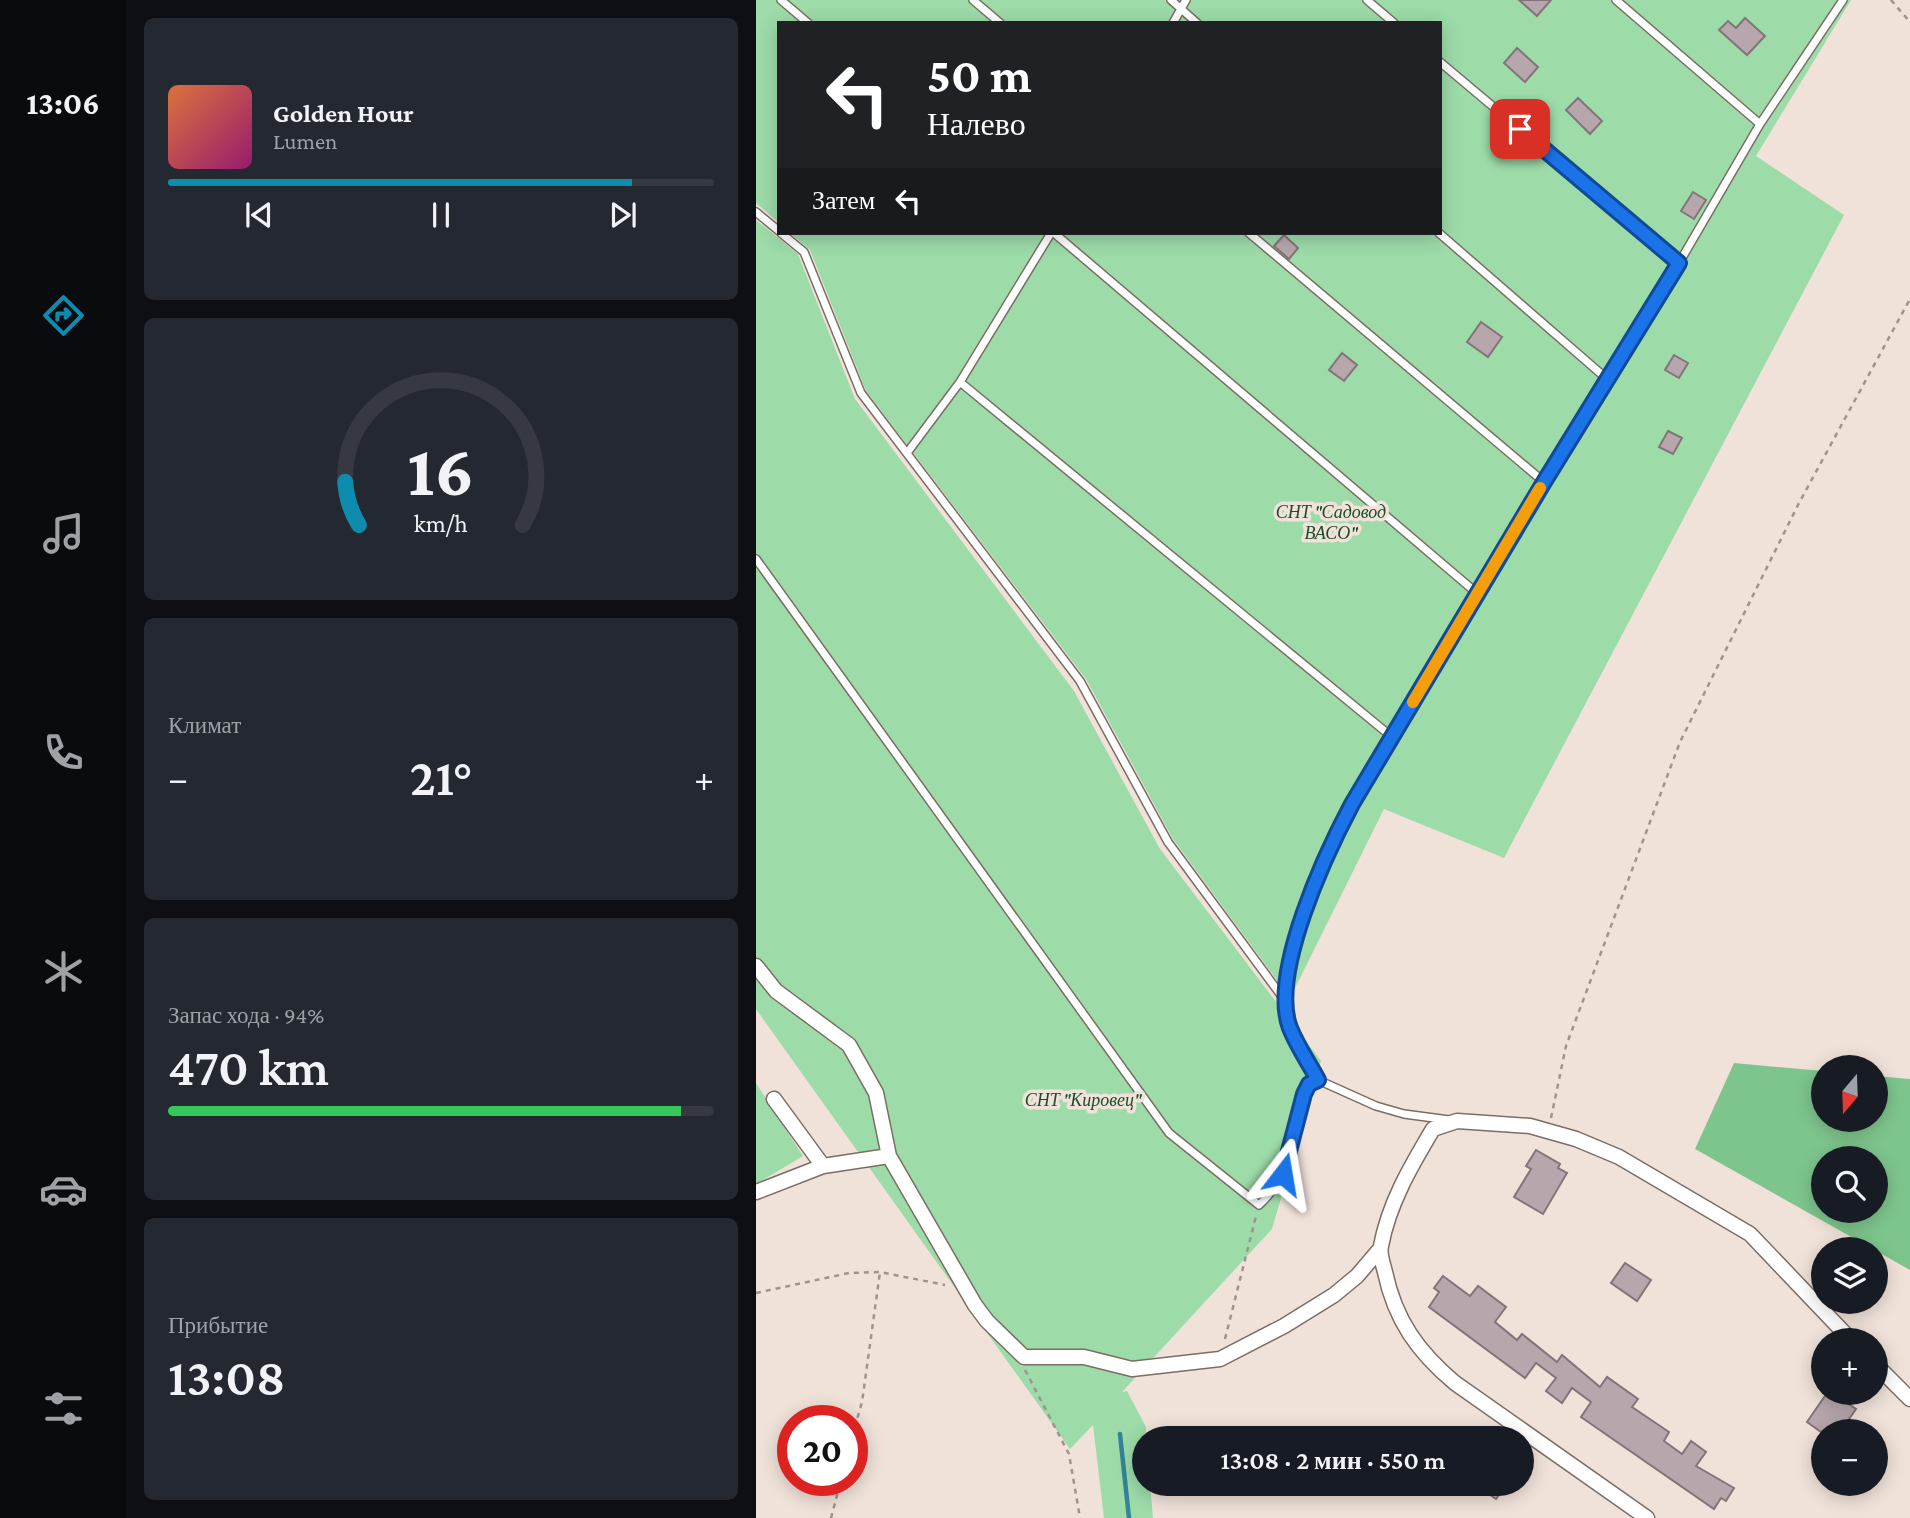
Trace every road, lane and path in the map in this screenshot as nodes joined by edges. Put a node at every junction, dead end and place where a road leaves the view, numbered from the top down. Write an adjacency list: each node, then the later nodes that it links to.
1 (781, 0): 10 (lane)
2 (973, 0): 11 (lane)
3 (1171, 0): 9 (lane)
4 (1186, 0): 9 (lane)
5 (1367, 0): 14 (lane)
6 (1616, 0): 17 (lane)
7 (1843, 0): 17 (lane)
8 (1891, 0): 15 (path)
9 (1181, 9): 12 (lane); 13 (lane)
10 (806, 21)
11 (998, 21)
12 (1173, 21)
13 (1195, 21)
14 (1392, 21)
15 (1910, 22)
16 (1442, 64): 25 (lane)
17 (1760, 124): 25 (lane)
18 (756, 212): 19 (lane)
19 (777, 230)
20 (784, 235): 29 (lane)
21 (1052, 235): 28 (lane)
22 (1055, 235): 32 (lane)
23 (1251, 235): 30 (lane)
24 (1441, 235): 27 (lane)
25 (1679, 263): 27 (lane)
26 (1910, 299): 39 (path)
27 (1607, 379): 30 (lane)
28 (960, 383): 29 (lane); 33 (lane)
29 (907, 453): 35 (lane)
30 (1544, 482): 32 (lane)
31 (756, 559): 43 (lane)
32 (1479, 595): 33 (lane)
33 (1392, 737): 35 (lane)
34 (756, 966): 40 (street)
35 (1287, 1003): 36 (lane)
36 (1318, 1080): 38 (lane); 43 (lane)
37 (774, 1099): 41 (street)
38 (1457, 1121): 39 (street); 44 (street)
39 (1548, 1131): 48 (street)
40 (889, 1156): 41 (street); 49 (street)
41 (823, 1166): 42 (street)
42 (756, 1192)
43 (1259, 1205): 49 (path)
44 (1380, 1249): 49 (street); 57 (street)
45 (880, 1272): 46 (path); 47 (path); 53 (path)
46 (954, 1291)
47 (756, 1293)
48 (1840, 1328)
49 (1220, 1359)
50 (1022, 1366): 56 (path)
51 (1888, 1378): 52 (street)
52 (1910, 1399)
53 (861, 1405)
54 (837, 1496): 55 (path)
55 (831, 1518)
56 (1080, 1518)
57 (1647, 1518)

